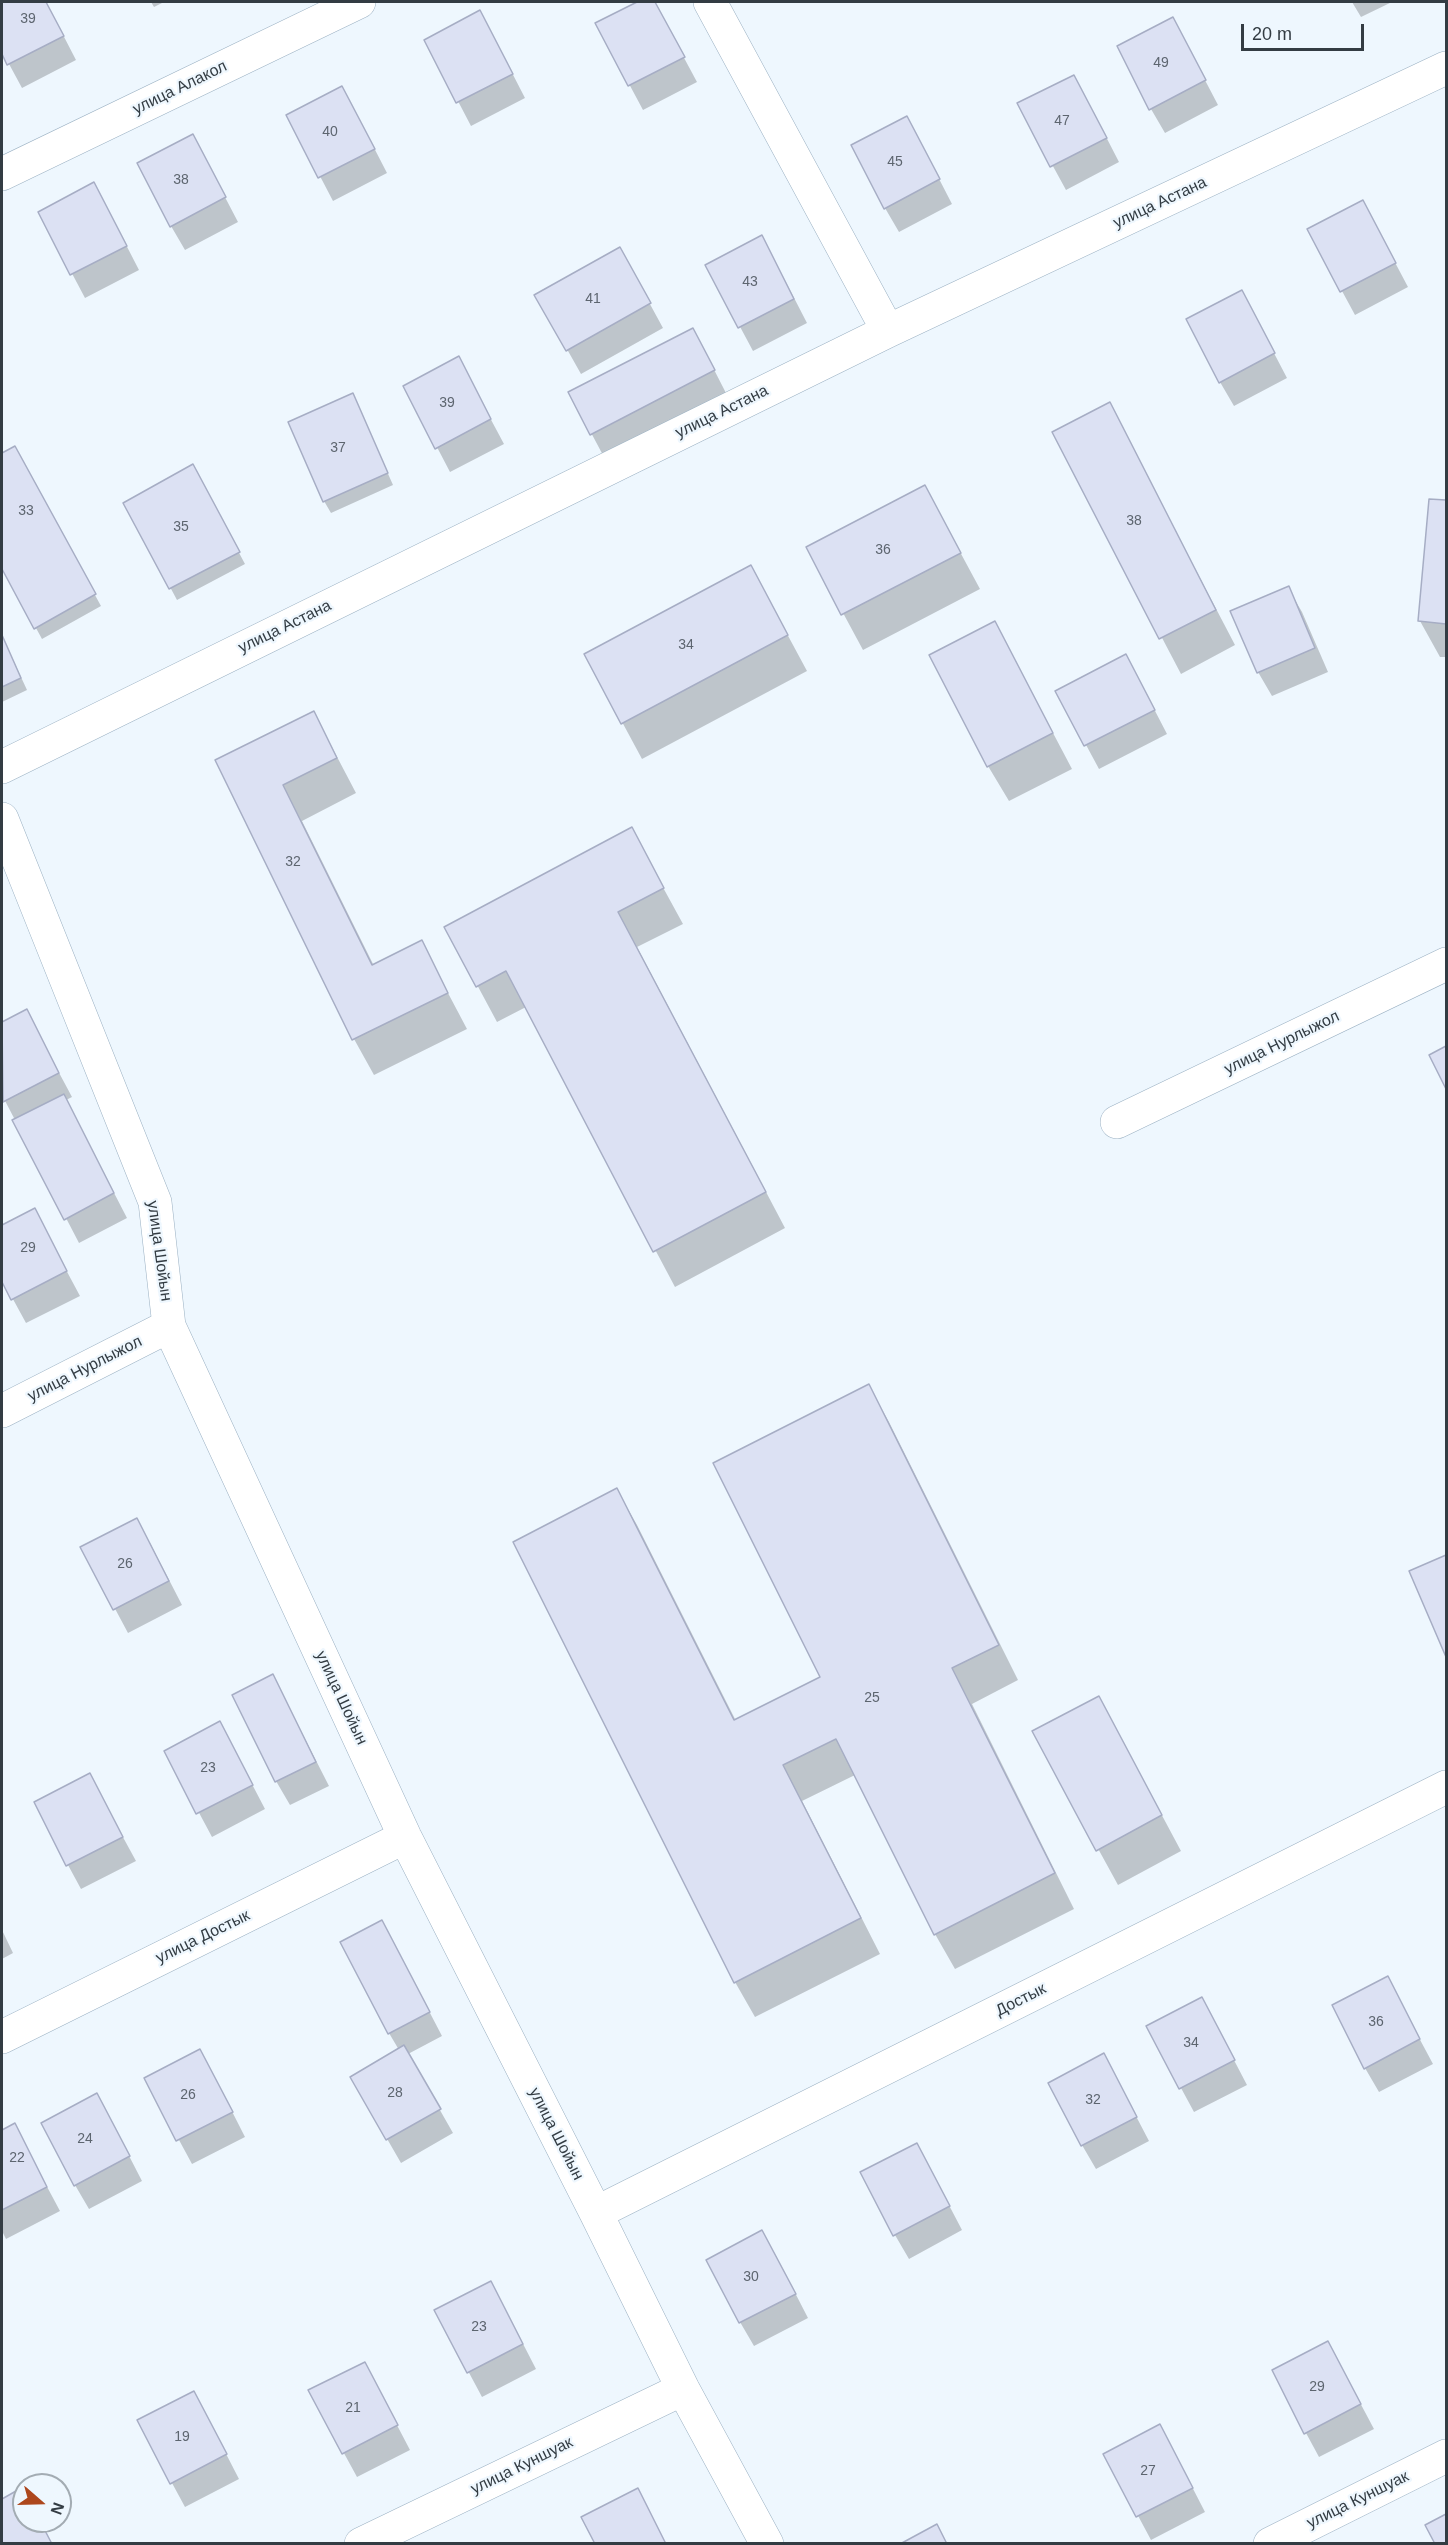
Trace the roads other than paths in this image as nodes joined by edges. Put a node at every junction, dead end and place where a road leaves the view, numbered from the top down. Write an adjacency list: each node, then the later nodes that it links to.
1 (359, 2): 4 (street, улица Алакол)
2 (710, 2): 5 (street)
3 (1446, 68): 5 (street, улица Астана)
4 (2, 174)
5 (888, 331): 6 (street, улица Астана)
6 (2, 766)
7 (2, 819): 10 (street, улица Шойын)
8 (1446, 964): 9 (street, улица Нурлыжол)
9 (1117, 1122)
10 (170, 1326): 11 (street, улица Нурлыжол); 13 (street, улица Шойын)
11 (2, 1411)
12 (1446, 1787): 15 (street, Достык)
13 (405, 1837): 14 (street, улица Достык); 15 (street, улица Шойын)
14 (2, 2037)
15 (596, 2213): 16 (street, улица Шойын)
16 (683, 2389): 18 (street, улица Куншуак); 19 (street, улица Шойын)
17 (1446, 2457): 20 (street, улица Куншуак)
18 (362, 2544)
19 (767, 2544)
20 (1270, 2544)

